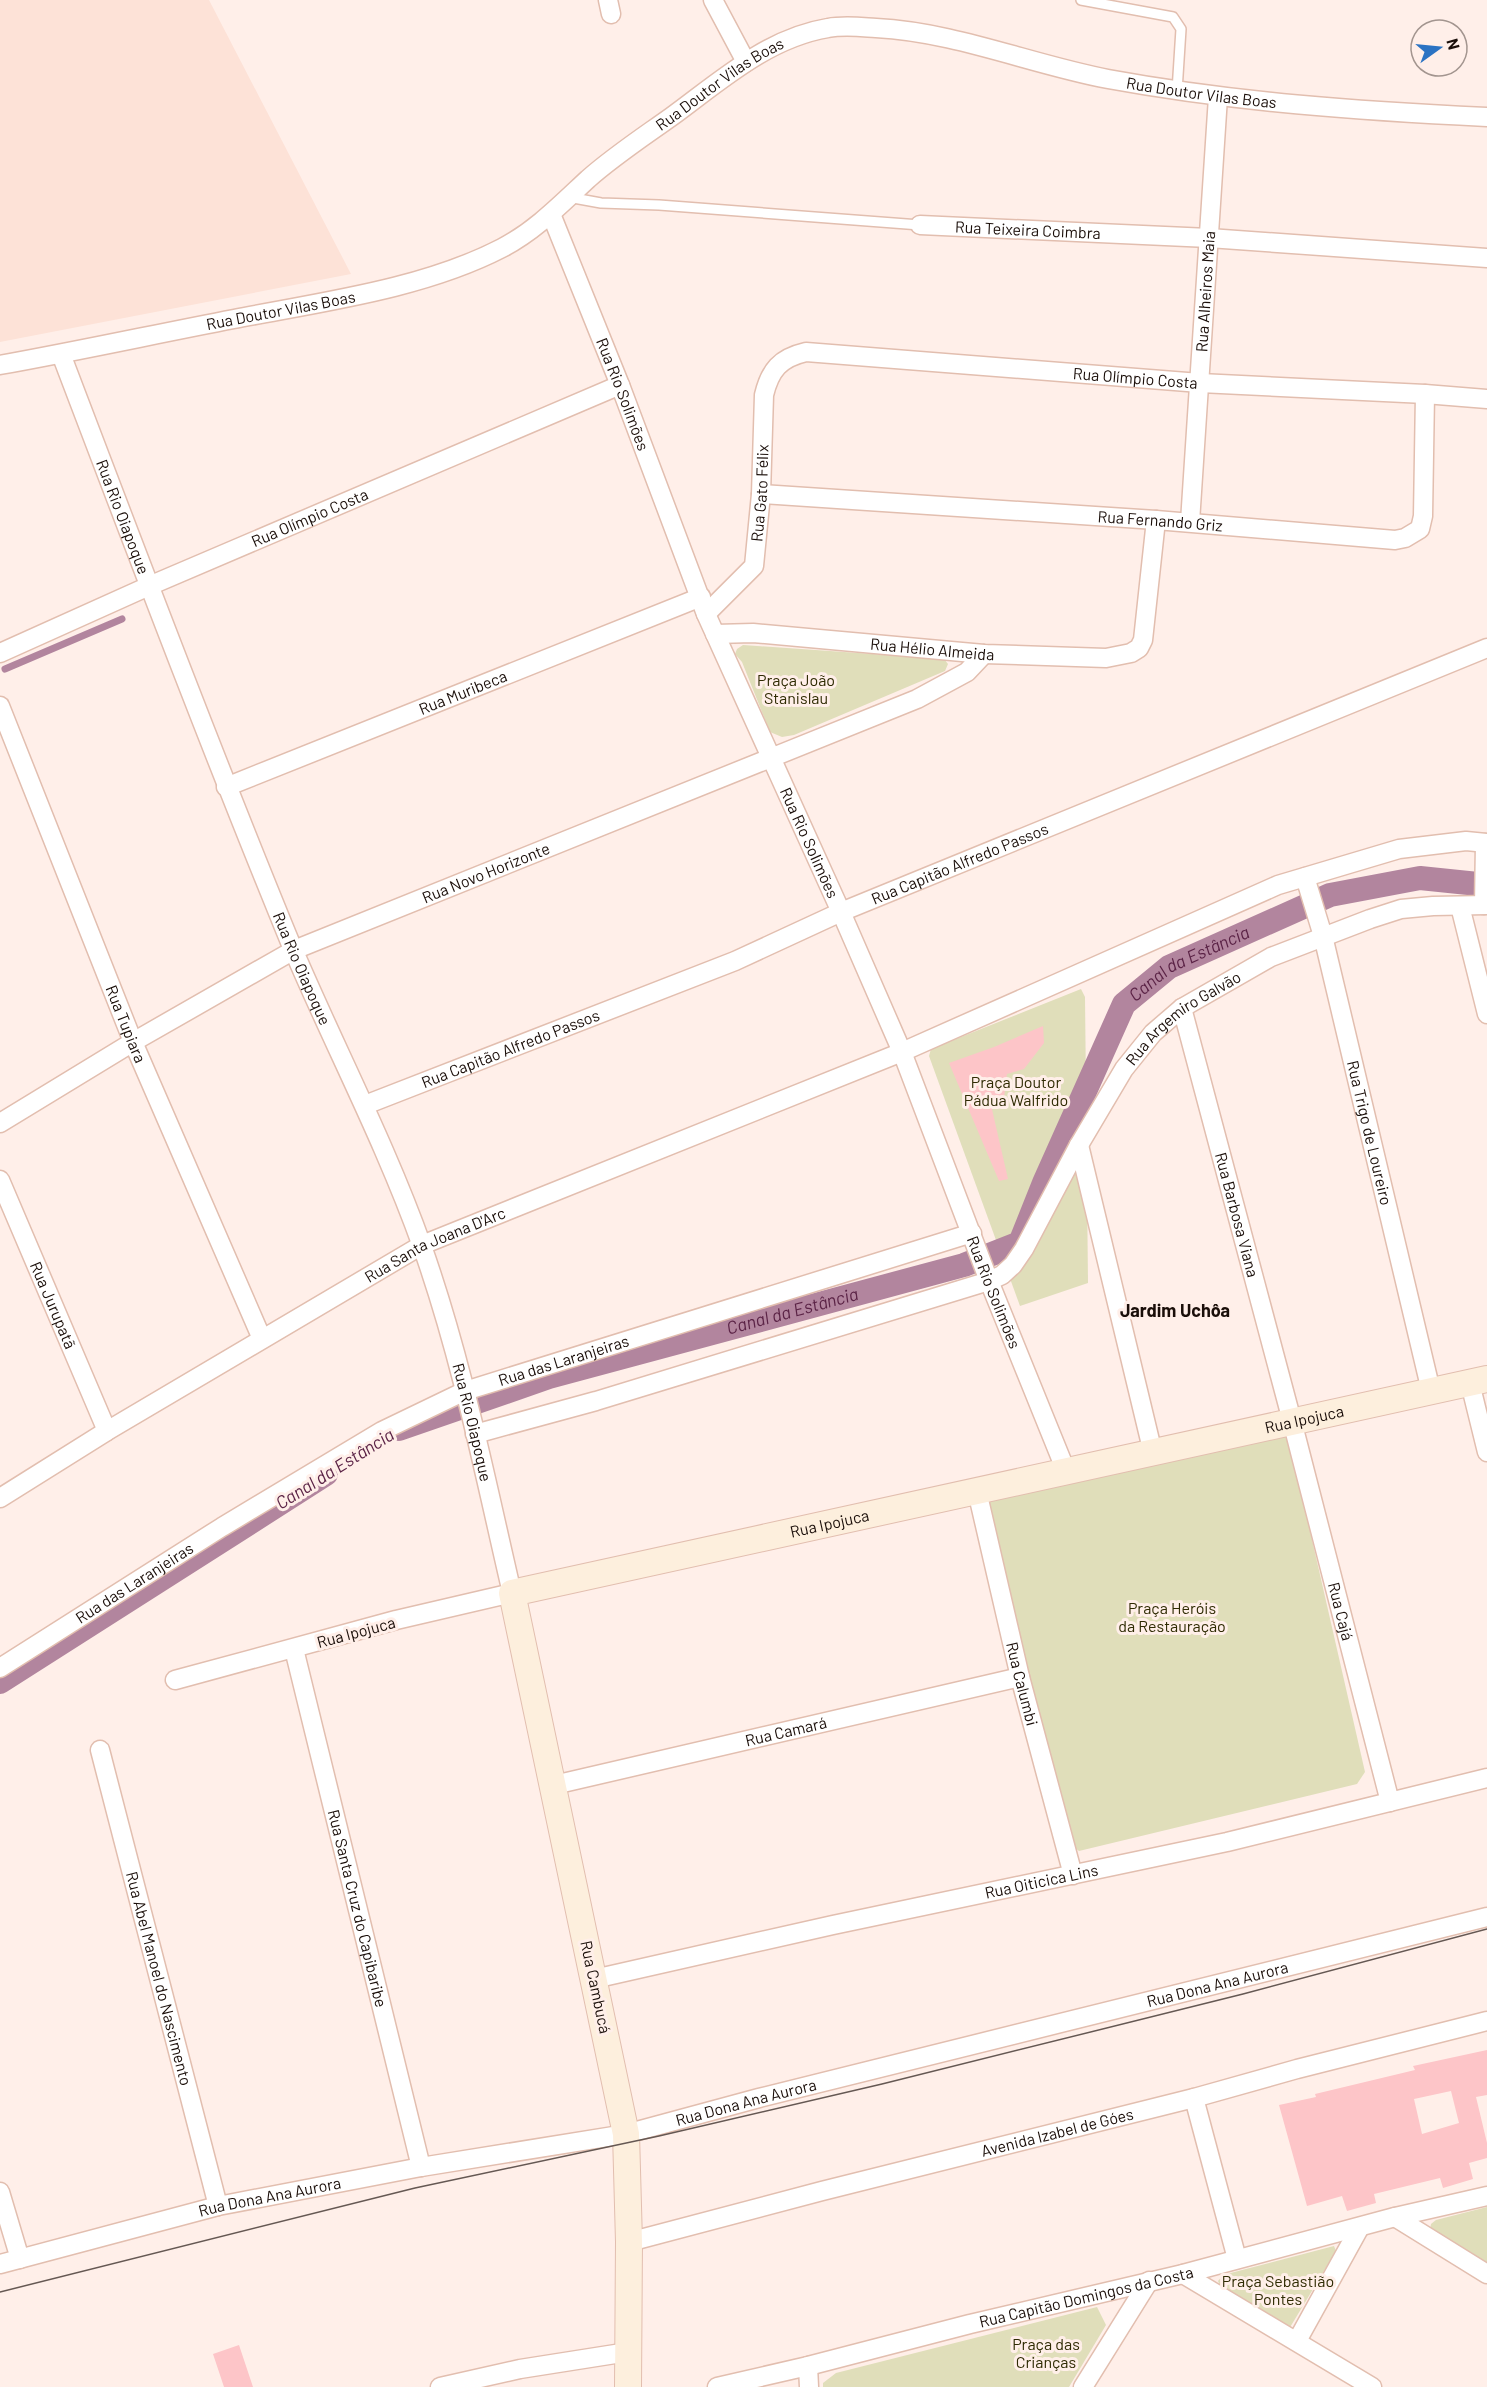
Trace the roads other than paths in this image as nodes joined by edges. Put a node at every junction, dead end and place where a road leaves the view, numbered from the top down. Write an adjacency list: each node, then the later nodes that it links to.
1 (713, 0): 3 (street)
2 (1081, 0): 4 (lane)
3 (746, 62): 4 (street, Rua Doutor Vilas Boas); 7 (street, Rua Doutor Vilas Boas)
4 (1177, 91): 5 (street, Rua Doutor Vilas Boas)
5 (1218, 97): 6 (street, Rua Doutor Vilas Boas); 10 (street, Rua Alheiros Maia)
6 (1487, 117)
7 (568, 198): 8 (street, Rua Doutor Vilas Boas); 9 (lane, Rua Teixeira Coimbra)
8 (551, 214): 12 (street, Rua Doutor Vilas Boas); 16 (street, Rua Rio Solimões)
9 (920, 225): 10 (street, Rua Teixeira Coimbra)
10 (1209, 238): 11 (street, Rua Teixeira Coimbra); 15 (street, Rua Alheiros Maia)
11 (1487, 258)
12 (61, 354): 14 (street, Rua Doutor Vilas Boas); 22 (street, Rua Rio Oiapoque)
13 (786, 358): 15 (street, Rua Olímpio Costa); 19 (street, Rua Gato Félix)
14 (0, 365)
15 (1200, 383): 17 (street, Rua Olímpio Costa); 21 (street, Rua Alheiros Maia)
16 (620, 385): 22 (street, Rua Olímpio Costa); 23 (street, Rua Rio Solimões)
17 (1425, 394): 18 (street, Rua Olímpio Costa); 21 (street, Rua Fernando Griz)
18 (1487, 399)
19 (761, 494): 20 (street, Rua Fernando Griz); 23 (street, Rua Gato Félix)
20 (1156, 520): 21 (street, Rua Fernando Griz); 27 (street, Rua Hélio Almeida)
21 (1190, 522)
22 (149, 586): 26 (street, Rua Olímpio Costa); 30 (street, Rua Rio Oiapoque)
23 (703, 605): 24 (street, Rua Rio Solimões); 30 (street, Rua Muribeca)
24 (715, 634): 27 (street, Rua Hélio Almeida); 29 (street, Rua Rio Solimões)
25 (1487, 648): 35 (street, Rua Capitão Alfredo Passos)
26 (0, 653)
27 (984, 654): 29 (street, Rua Novo Horizonte)
28 (0, 706): 40 (street, Rua Tupiara)
29 (772, 757): 35 (street, Rua Rio Solimões); 37 (street, Rua Novo Horizonte)
30 (226, 787): 37 (street, Rua Rio Oiapoque)
31 (1486, 843): 32 (street); 33 (street)
32 (1306, 880): 36 (street, Rua Trigo de Loureiro); 41 (street)
33 (1486, 905): 34 (street, Rua Argemiro Galvão)
34 (1460, 906): 36 (street, Rua Argemiro Galvão); 39 (street)
35 (841, 912): 41 (street, Rua Rio Solimões); 42 (street, Rua Capitão Alfredo Passos)
36 (1322, 933): 38 (street, Rua Argemiro Galvão); 51 (street, Rua Trigo de Loureiro)
37 (294, 950): 40 (street, Rua Novo Horizonte); 42 (street, Rua Rio Oiapoque)
38 (1182, 1008): 44 (street, Rua Argemiro Galvão); 53 (street, Rua Barbosa Viana)
39 (1487, 1014)
40 (133, 1042): 43 (street, Rua Novo Horizonte); 49 (street, Rua Tupiara)
41 (902, 1052): 46 (street, Rua Rio Solimões); 47 (street, Rua Santa Joana D'Arc)
42 (365, 1105): 47 (street, Rua Rio Oiapoque)
43 (0, 1123)
44 (1079, 1145): 48 (street, Rua Argemiro Galvão); 57 (street)
45 (0, 1180): 55 (street, Rua Jurupatã)
46 (974, 1237): 48 (street, Rua Rio Solimões); 52 (street, Rua das Laranjeiras)
47 (422, 1245): 49 (street, Rua Santa Joana D'Arc); 52 (street, Rua Rio Oiapoque)
48 (988, 1276): 54 (street); 58 (street, Rua Rio Solimões)
49 (262, 1339): 55 (street, Rua Santa Joana D'Arc)
50 (1478, 1381): 51 (main road, Rua Ipojuca); 56 (street)
51 (1431, 1391): 53 (main road, Rua Ipojuca)
52 (465, 1392): 54 (street, Rua Rio Oiapoque); 63 (street, Rua das Laranjeiras)
53 (1293, 1421): 57 (main road, Rua Ipojuca); 69 (street, Rua Cajá)
54 (474, 1430): 61 (street, Rua Rio Oiapoque)
55 (107, 1431): 60 (street, Rua Santa Joana D'Arc)
56 (1487, 1452)
57 (1153, 1453): 58 (main road, Rua Ipojuca)
58 (1066, 1471): 59 (main road, Rua Ipojuca)
59 (977, 1491): 61 (main road, Rua Ipojuca); 64 (street, Rua Calumbi)
60 (0, 1498)
61 (512, 1593): 62 (street, Rua Ipojuca); 68 (main road, Rua Cambucá)
62 (294, 1648): 65 (street, Rua Ipojuca); 76 (street, Rua Santa Cruz do Capibaribe)
63 (2, 1662)
64 (1020, 1677): 68 (street, Rua Camará); 70 (street, Rua Calumbi)
65 (175, 1680)
66 (100, 1750): 79 (street, Rua Abel Manoel do Nascimento)
67 (1487, 1778): 69 (street, Rua Oiticica Lins)
68 (554, 1785): 72 (main road, Rua Cambucá)
69 (1390, 1802): 70 (street, Rua Oiticica Lins)
70 (1072, 1875): 72 (street, Rua Oiticica Lins)
71 (1487, 1917): 75 (street, Rua Dona Ana Aurora)
72 (594, 1980): 75 (main road, Rua Cambucá)
73 (1487, 2022): 74 (street, Avenida Izabel de Góes)
74 (1194, 2098): 82 (street, Avenida Izabel de Góes); 84 (street)
75 (626, 2134): 76 (street, Rua Dona Ana Aurora); 82 (main road, Rua Cambucá)
76 (421, 2167): 79 (street, Rua Dona Ana Aurora)
77 (0, 2192): 83 (street)
78 (1487, 2196): 80 (street, Rua Capitão Domingos da Costa)
79 (218, 2206): 83 (street, Rua Dona Ana Aurora)
80 (1395, 2217): 81 (street, Rua Capitão Domingos da Costa); 87 (street)
81 (1360, 2227): 84 (street, Rua Capitão Domingos da Costa); 89 (street)
82 (629, 2241): 90 (main road, Rua Cambucá)
83 (20, 2259): 85 (street, Rua Dona Ana Aurora)
84 (1237, 2259): 86 (street, Rua Capitão Domingos da Costa)
85 (0, 2264)
86 (1183, 2274): 88 (street, Rua Capitão Domingos da Costa); 89 (street)
87 (1487, 2274)
88 (1149, 2281): 91 (street, Rua Capitão Domingos da Costa); 96 (street)
89 (1297, 2341): 97 (street)
90 (628, 2352): 92 (street); 93 (main road, Rua Cambucá)
91 (808, 2366): 94 (street, Rua Capitão Domingos da Costa); 95 (street)
92 (440, 2387)
93 (627, 2387)
94 (717, 2387)
95 (809, 2387)
96 (1083, 2387)
97 (1372, 2387)

